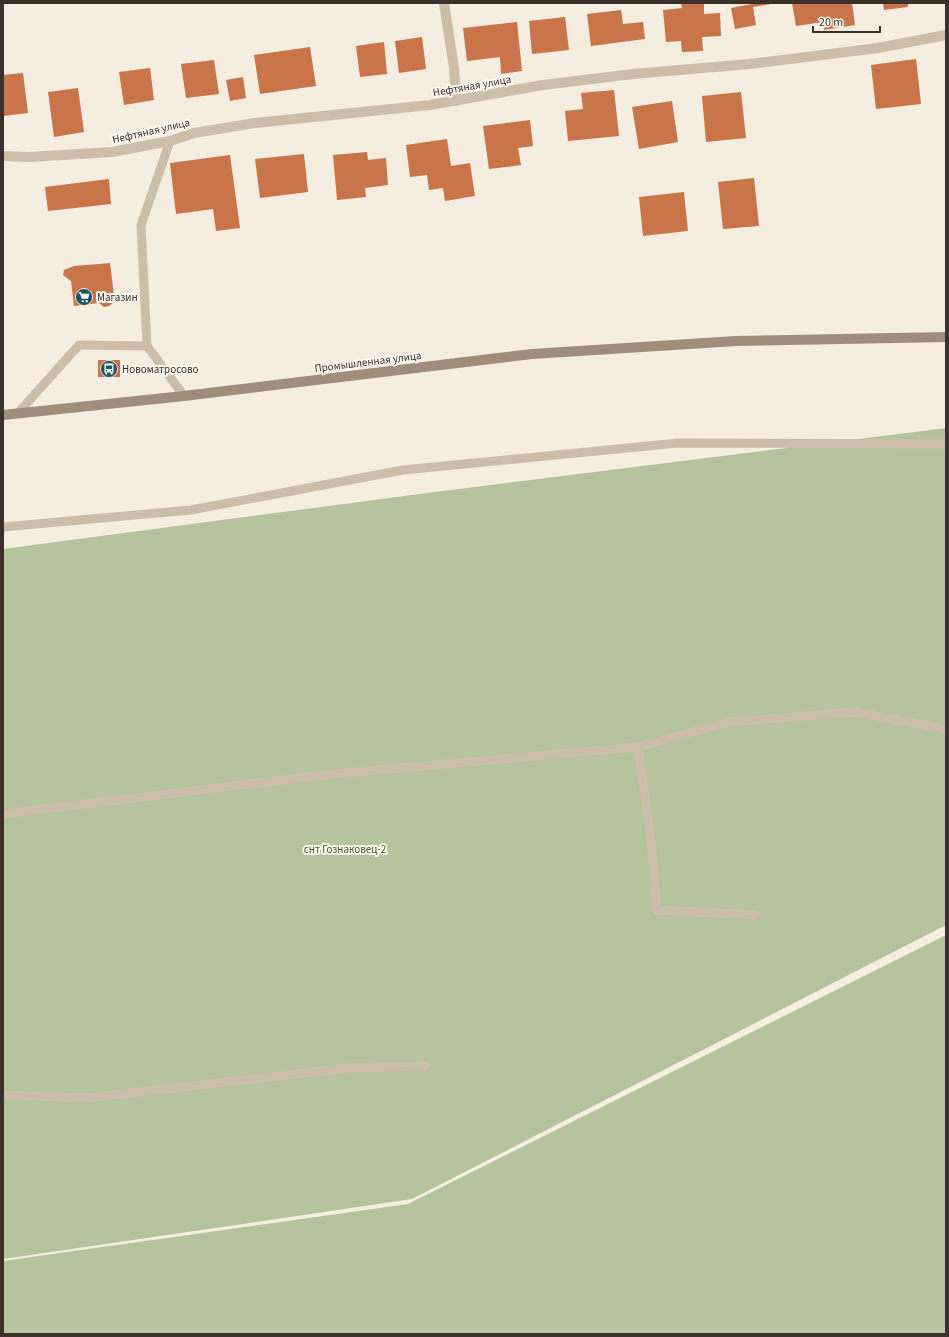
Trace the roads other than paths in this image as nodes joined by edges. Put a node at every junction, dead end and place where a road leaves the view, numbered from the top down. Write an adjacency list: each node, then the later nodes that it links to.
1 (444, 3): 3 (street)
2 (946, 35): 3 (street, Нефтяная улица)
3 (456, 101): 4 (street, Нефтяная улица)
4 (170, 141): 5 (street, Нефтяная улица); 7 (lane)
5 (3, 156)
6 (946, 337): 8 (main road, Промышленная улица)
7 (147, 346): 8 (lane); 9 (lane)
8 (184, 396): 9 (main road, Промышленная улица)
9 (18, 413): 10 (main road, Промышленная улица)
10 (3, 415)
11 (946, 444): 12 (lane)
12 (3, 527)
13 (946, 729): 14 (lane)
14 (638, 747): 15 (lane); 16 (lane)
15 (3, 814)
16 (756, 915)
17 (426, 1066): 18 (lane)
18 (3, 1095)

